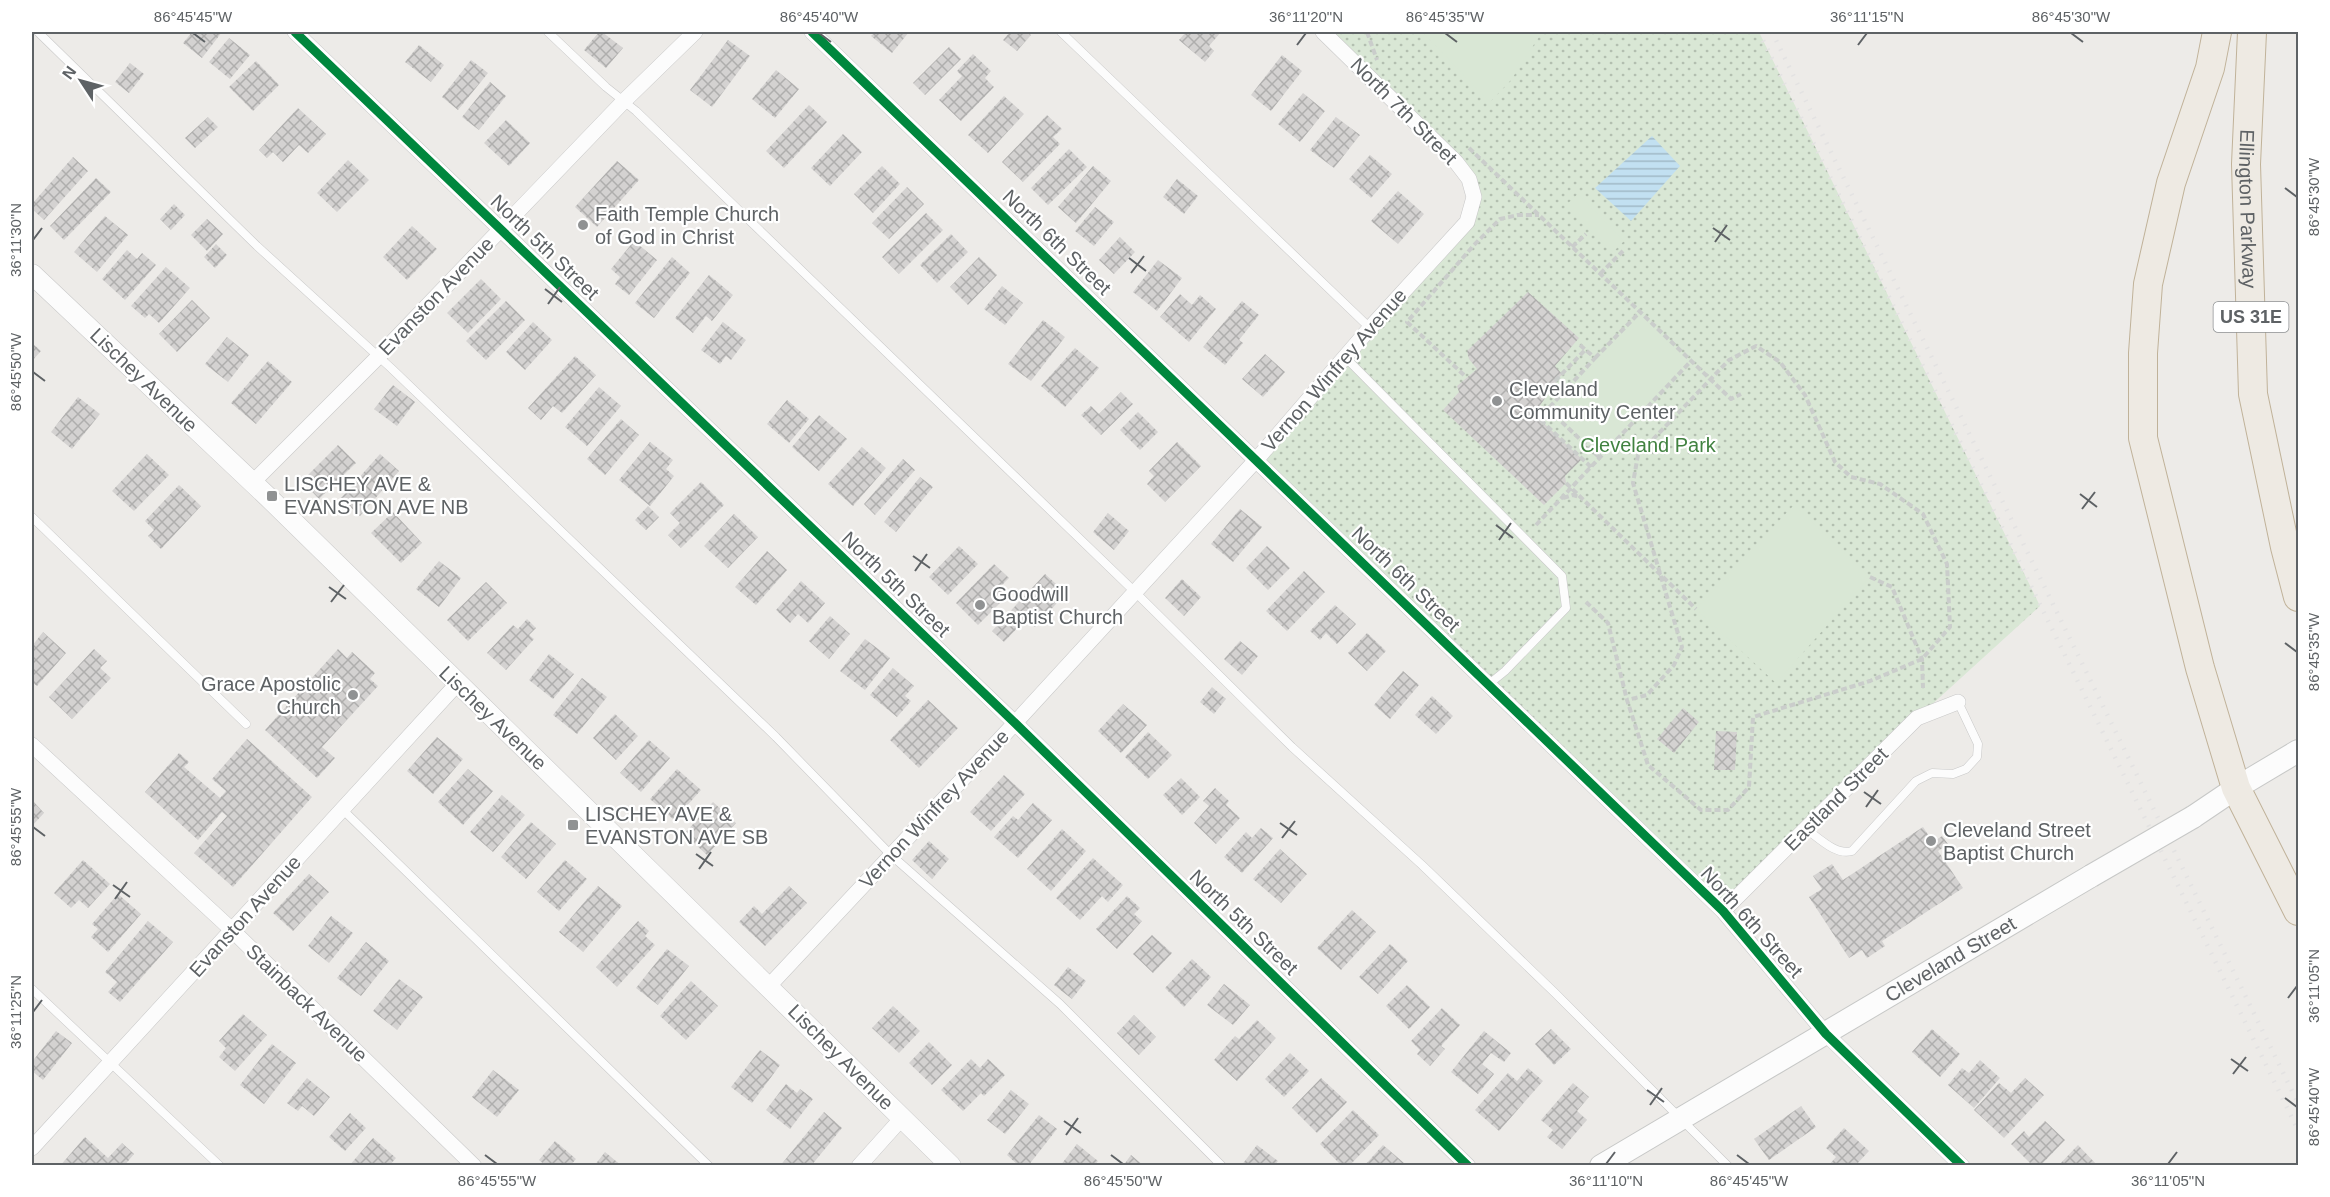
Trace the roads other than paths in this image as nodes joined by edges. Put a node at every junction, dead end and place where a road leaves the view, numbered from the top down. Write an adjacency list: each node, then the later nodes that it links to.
1 (38, 32): 15 (lane)
2 (295, 32): 12 (street, North 5th Street)
3 (548, 32): 10 (lane)
4 (695, 32): 10 (street, Evanston Avenue)
5 (812, 32): 17 (street, North 6th Street)
6 (1061, 32): 14 (lane)
7 (1323, 32): 11 (street, North 7th Street)
8 (2217, 32): 29 (highway)
9 (2252, 32): 21 (highway, Ellington Parkway / US 31E)
10 (623, 102): 12 (street, Evanston Avenue); 20 (lane)
11 (1474, 198): 14 (street, Vernon Winfrey Avenue)
12 (500, 229): 15 (street, Evanston Avenue); 25 (street, North 5th Street)
13 (32, 274): 18 (street, Lischey Avenue)
14 (1370, 328): 16 (street, Vernon Winfrey Avenue)
15 (378, 357): 18 (street, Evanston Avenue); 32 (lane)
16 (1345, 357): 17 (street, Vernon Winfrey Avenue); 23 (lane)
17 (1257, 459): 20 (street, Vernon Winfrey Avenue); 23 (street, North 6th Street)
18 (252, 483): 22 (street, Lischey Avenue)
19 (32, 517): 26 (lane)
20 (1135, 592): 25 (street, Vernon Winfrey Avenue); 41 (lane)
21 (2298, 597)
22 (458, 683): 30 (street, Evanston Avenue); 36 (street, Lischey Avenue)
23 (1489, 684): 33 (street, North 6th Street)
24 (1958, 702): 31 (street, Eastland Street); 31 (lane)
25 (1015, 723): 32 (street, Vernon Winfrey Avenue); 49 (street, North 5th Street)
26 (246, 724)
27 (32, 745): 35 (street, Stainback Avenue)
28 (2295, 753): 29 (main road, Cleveland Street)
29 (2236, 788): 34 (highway); 38 (main road, Cleveland Street, bridge)
30 (342, 809): 35 (street, Evanston Avenue); 45 (lane)
31 (1806, 829): 33 (street, Eastland Street)
32 (891, 855): 36 (street, Vernon Winfrey Avenue); 48 (lane)
33 (1723, 911): 38 (street, North 6th Street)
34 (2298, 911)
35 (232, 930): 39 (street, Evanston Avenue); 44 (street, Stainback Avenue)
36 (769, 986): 40 (street, Lischey Avenue)
37 (32, 989): 39 (lane)
38 (1826, 1034): 41 (main road, Cleveland Street); 52 (street, North 6th Street)
39 (110, 1063): 42 (street, Evanston Avenue); 43 (lane)
40 (902, 1118): 46 (street); 47 (street, Lischey Avenue)
41 (1678, 1118): 50 (main road, Cleveland Street); 51 (lane)
42 (32, 1148)
43 (220, 1166)
44 (474, 1166)
45 (709, 1166)
46 (859, 1166)
47 (951, 1166)
48 (1222, 1166)
49 (1468, 1166)
50 (1601, 1166)
51 (1728, 1166)
52 (1962, 1166)

